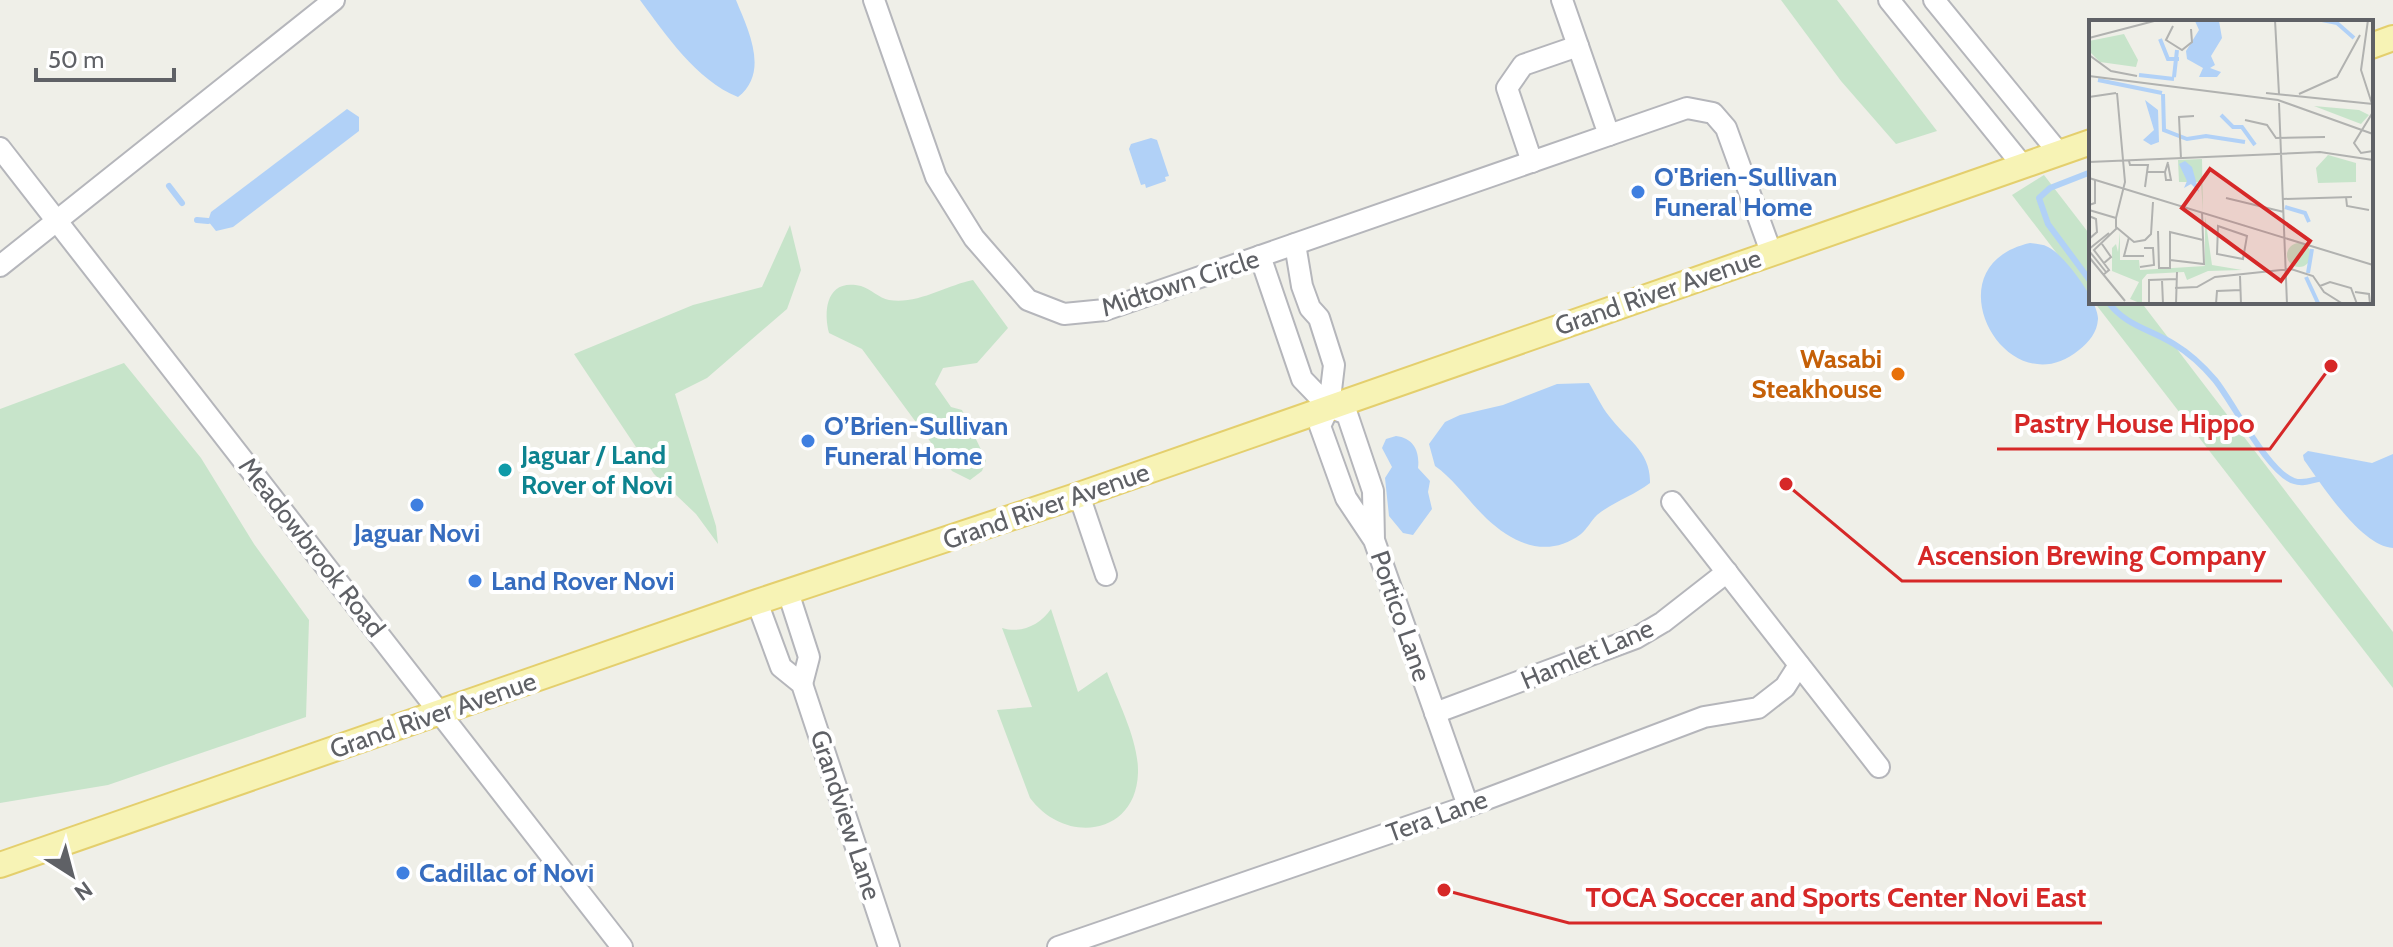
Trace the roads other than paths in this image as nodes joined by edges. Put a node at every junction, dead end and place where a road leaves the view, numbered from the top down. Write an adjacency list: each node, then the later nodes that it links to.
1 (334, 0): 15 (street)
2 (874, 0): 18 (street, Midtown Circle)
3 (1562, 0): 8 (street)
4 (1889, 0): 14 (street)
5 (1934, 0): 12 (street)
6 (2393, 38): 7 (main road)
7 (2373, 45)
8 (1578, 46): 9 (street); 13 (street)
9 (1609, 135): 13 (street, Midtown Circle); 17 (street, Midtown Circle)
10 (2089, 143): 12 (main road, Grand River Avenue)
11 (0, 148): 15 (street, Meadowbrook Road)
12 (2059, 153): 14 (main road, Grand River Avenue)
13 (1532, 162): 16 (street, Midtown Circle)
14 (2023, 166): 17 (main road, Grand River Avenue)
15 (56, 223): 19 (street); 32 (street, Meadowbrook Road)
16 (1297, 251): 18 (street, Midtown Circle); 20 (street)
17 (1771, 252): 22 (main road, Grand River Avenue)
18 (1260, 256): 21 (street, Portico Lane)
19 (0, 266)
20 (1319, 318): 21 (street); 22 (street)
21 (1285, 330): 22 (street, Portico Lane)
22 (1324, 416): 23 (main road, Grand River Avenue); 25 (street); 25 (street, Portico Lane)
23 (1079, 495): 27 (street); 28 (main road, Grand River Avenue)
24 (1672, 502): 26 (street)
25 (1374, 540): 33 (street, Portico Lane)
26 (1727, 572): 30 (street); 33 (street, Hamlet Lane)
27 (1106, 575)
28 (788, 592): 29 (main road, Grand River Avenue); 31 (street, Grandview Lane)
29 (757, 602): 31 (street, Grandview Lane); 32 (main road, Grand River Avenue)
30 (1799, 665): 34 (street); 35 (street, Tera Lane)
31 (802, 684): 38 (street, Grandview Lane)
32 (440, 713): 36 (main road, Grand River Avenue); 37 (street, Meadowbrook Road)
33 (1435, 713): 35 (street, Portico Lane)
34 (1879, 767)
35 (1468, 806): 39 (street, Tera Lane)
36 (0, 865)
37 (622, 947)
38 (889, 947)
39 (1058, 947)

